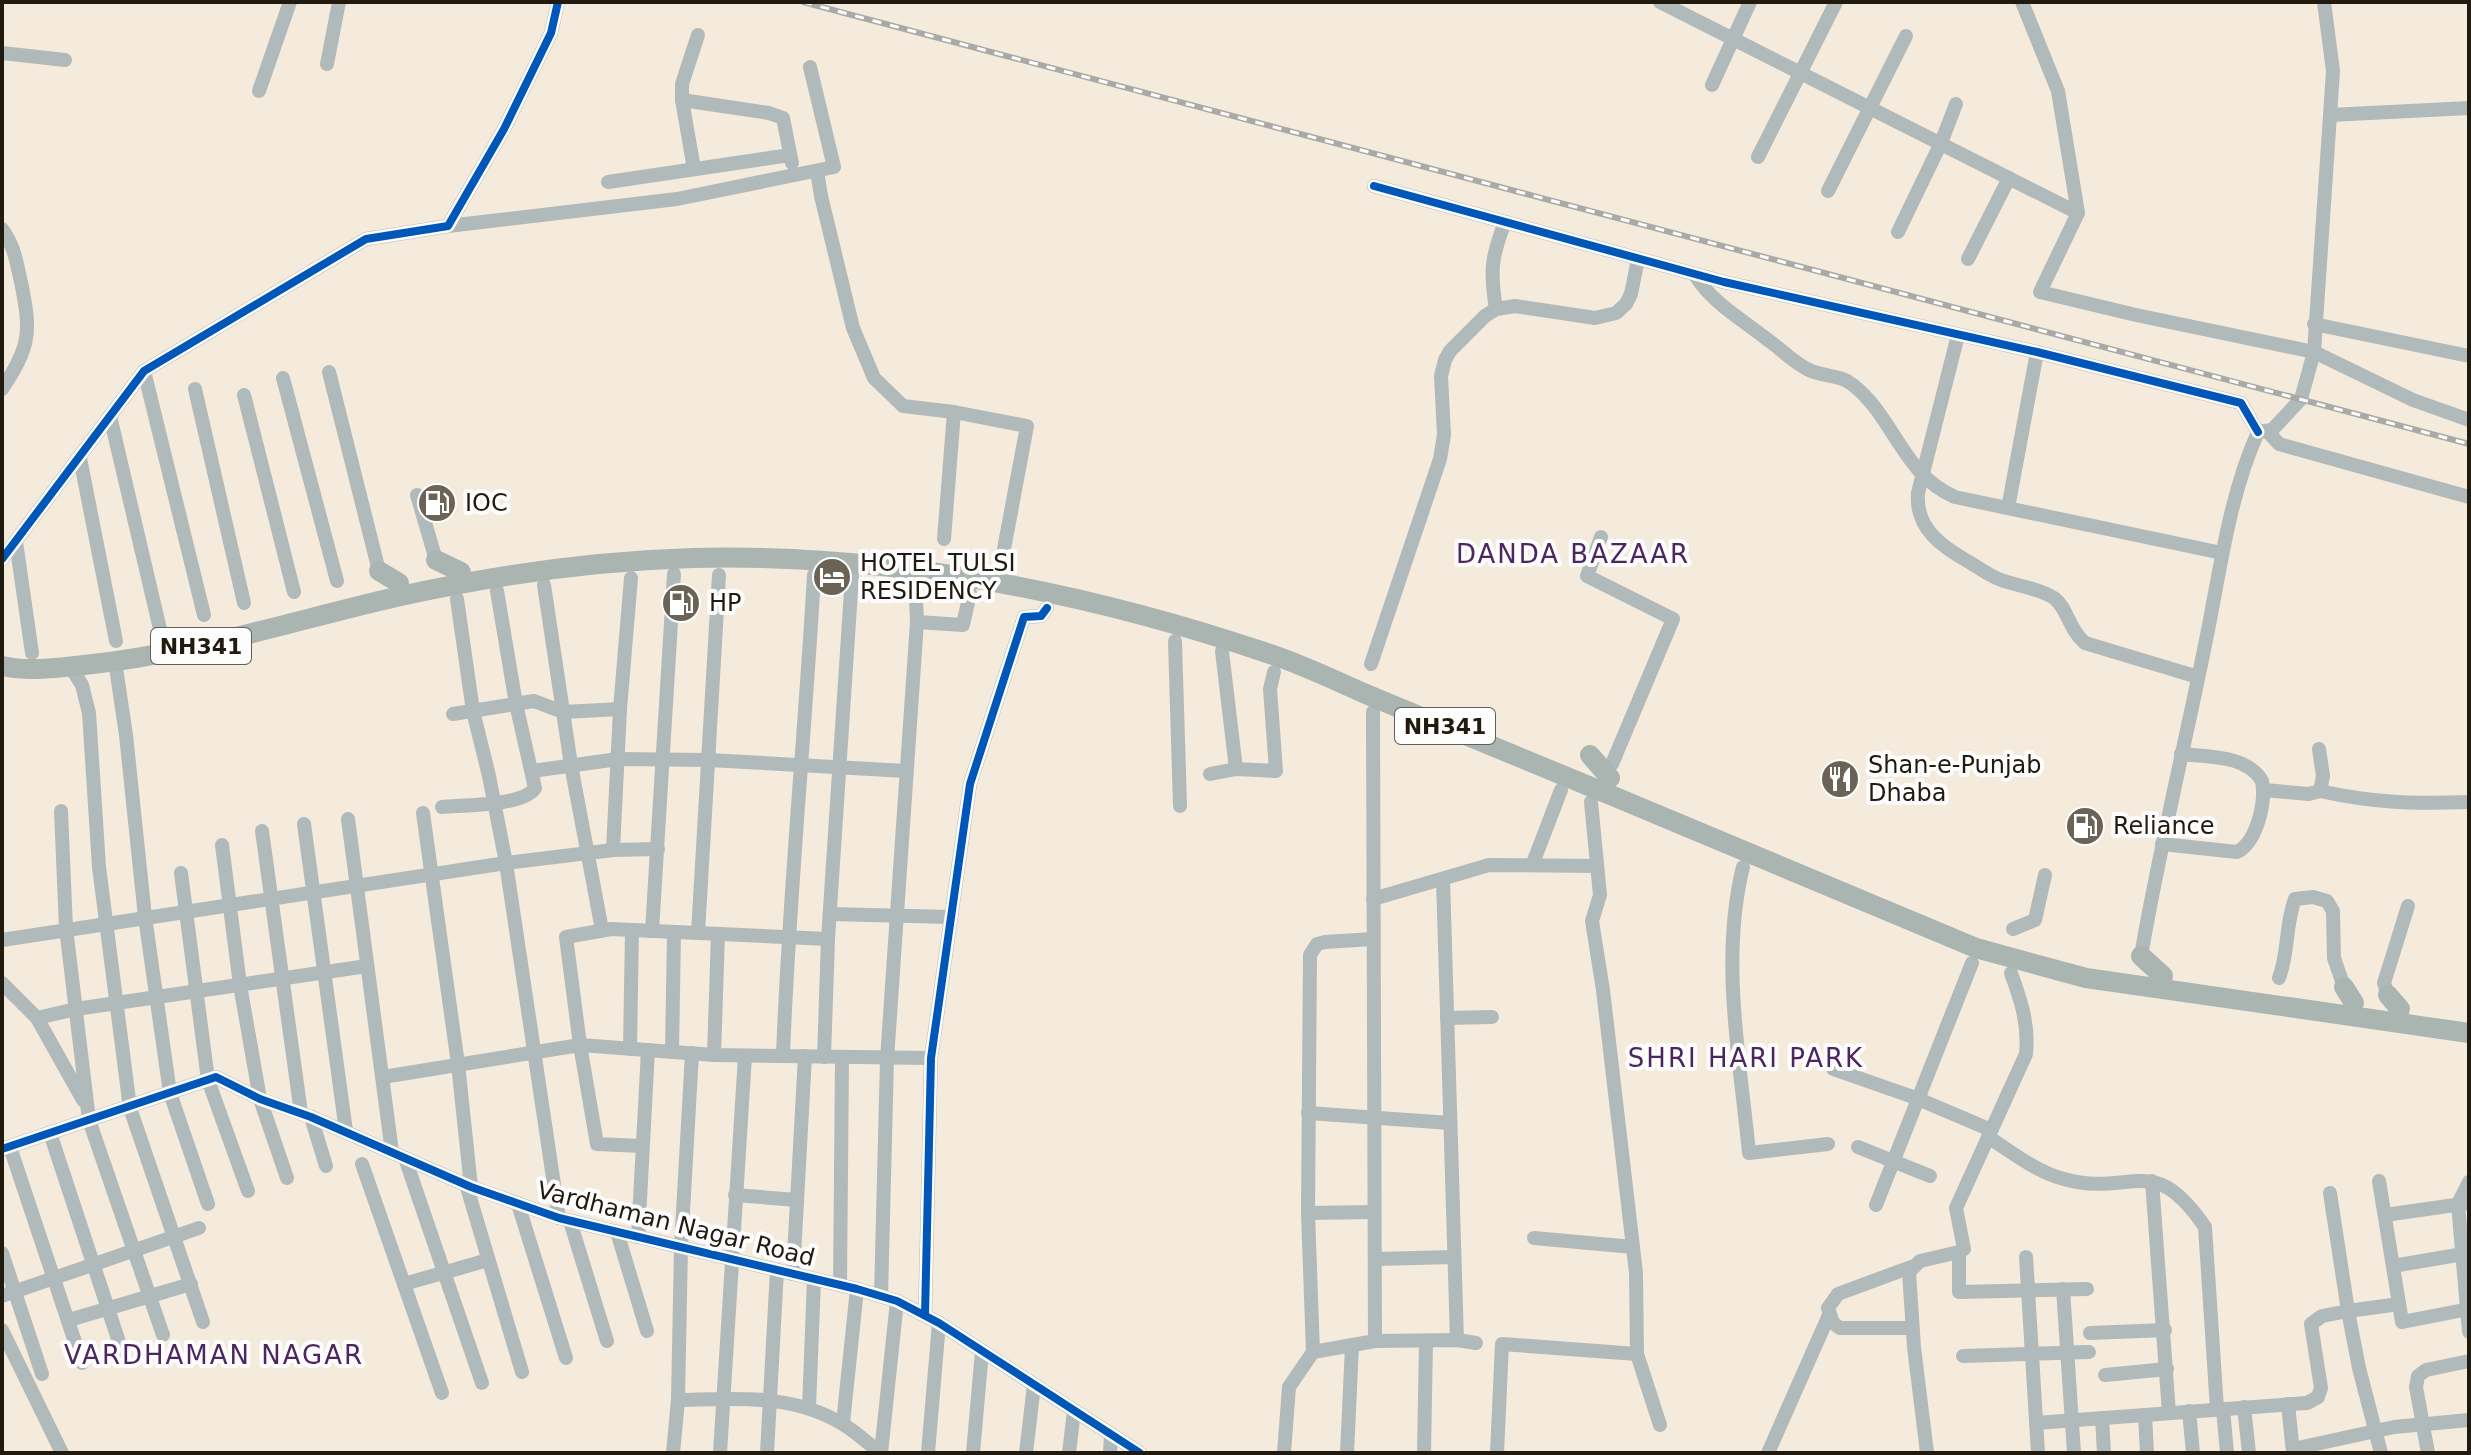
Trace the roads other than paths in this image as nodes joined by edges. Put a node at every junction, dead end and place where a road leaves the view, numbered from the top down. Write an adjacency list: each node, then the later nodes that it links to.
1 (290, 2): 19 (street)
2 (339, 2): 15 (street)
3 (543, 2): 9 (street)
4 (1750, 2): 12 (street)
5 (1836, 2): 17 (street)
6 (2022, 2): 35 (street)
7 (2324, 2): 24 (street)
8 (1665, 3): 12 (street)
9 (557, 6): 37 (street)
10 (698, 35): 20 (street)
11 (1906, 36): 22 (street)
12 (1733, 39): 17 (street); 18 (street)
13 (2, 53): 14 (street)
14 (65, 60)
15 (327, 64)
16 (810, 67): 29 (street)
17 (1802, 73): 22 (street); 27 (street)
18 (1712, 85)
19 (259, 91)
20 (682, 100): 26 (street); 28 (street)
21 (1956, 104): 25 (street)
22 (1871, 108): 25 (street); 34 (street)
23 (2469, 108): 24 (street)
24 (2330, 115): 44 (street)
25 (1941, 143): 31 (street); 39 (street)
26 (790, 155): 28 (street); 30 (street)
27 (1758, 157)
28 (694, 169): 32 (street)
29 (817, 171): 30 (street); 55 (street)
30 (795, 175): 37 (street)
31 (2009, 178): 35 (street); 41 (street)
32 (608, 182)
33 (1374, 186): 36 (street)
34 (1828, 191)
35 (2078, 213): 47 (street)
36 (1505, 222): 40 (street); 43 (street)
37 (448, 226): 49 (street)
38 (2, 229): 52 (street)
39 (1898, 232)
40 (1638, 259): 42 (street); 43 (street)
41 (1968, 259)
42 (1695, 275): 45 (street); 60 (street)
43 (1496, 309): 96 (street)
44 (2314, 324): 47 (street); 48 (street)
45 (1958, 335): 46 (street); 60 (street)
46 (2037, 352): 58 (street); 63 (street)
47 (2314, 352): 57 (street); 58 (street)
48 (2469, 356)
49 (144, 371): 56 (street); 89 (street)
50 (329, 372): 72 (street)
51 (283, 378): 78 (street)
52 (2, 389)
53 (195, 389): 87 (street)
54 (244, 395): 84 (street)
55 (954, 412): 65 (street); 67 (street)
56 (110, 416): 59 (street); 91 (street)
57 (2469, 420)
58 (2263, 432): 62 (street); 68 (street)
59 (80, 458): 66 (street); 93 (street)
60 (1923, 478): 63 (street); 100 (street)
61 (417, 495): 70 (street)
62 (2469, 497)
63 (2008, 508): 68 (street)
64 (1601, 537): 119 (street)
65 (944, 539)
66 (16, 542): 69 (street); 98 (street)
67 (1004, 549)
68 (2222, 553): 100 (street)
69 (2, 559)
70 (436, 560): 73 (highway)
71 (818, 567): 76 (highway, NH341); 81 (highway, NH341); 82 (highway, NH341); 114 (street)
72 (379, 571): 82 (highway)
73 (461, 572)
74 (674, 574): 111 (street)
75 (719, 575): 112 (street)
76 (852, 576): 115 (street)
77 (631, 578): 102 (street)
78 (337, 581)
79 (901, 581): 90 (street)
80 (544, 585): 104 (street)
81 (976, 586): 86 (highway, NH341); 90 (street); 95 (highway, NH341)
82 (398, 590): 93 (highway, NH341)
83 (497, 591): 101 (street)
84 (294, 592)
85 (457, 599): 103 (street)
86 (1012, 601)
87 (244, 603)
88 (1047, 608): 157 (street)
89 (204, 615)
90 (917, 622): 118 (street)
91 (160, 629)
92 (1175, 641): 127 (street)
93 (116, 651): 97 (highway, NH341); 156 (street)
94 (1222, 651): 116 (street)
95 (1266, 652): 99 (highway); 121 (highway, NH341)
96 (1371, 664)
97 (70, 666): 98 (highway, NH341); 158 (street)
98 (14, 667)
99 (1274, 672): 116 (street)
100 (2198, 677): 108 (street)
101 (516, 704): 103 (street); 104 (street); 117 (street)
102 (620, 709): 104 (street); 110 (street)
103 (473, 711): 106 (street); 126 (street)
104 (563, 712): 113 (street)
105 (1373, 712): 150 (street)
106 (453, 714)
107 (2319, 749): 123 (street)
108 (2181, 754): 122 (street); 134 (street)
109 (1590, 755): 119 (highway)
110 (618, 759): 111 (street); 113 (street); 137 (street)
111 (661, 759): 112 (street); 136 (street)
112 (709, 760): 114 (street); 165 (street)
113 (571, 765): 117 (street); 138 (street)
114 (803, 767): 115 (street); 167 (street)
115 (841, 768): 118 (street); 154 (street)
116 (1236, 769): 120 (street)
117 (532, 771): 126 (street)
118 (906, 771): 155 (street)
119 (1611, 771)
120 (1210, 774)
121 (1571, 786): 124 (highway); 139 (highway, NH341); 141 (street)
122 (2264, 790): 123 (street); 134 (street)
123 (2320, 791): 125 (street)
124 (1591, 802): 142 (street)
125 (2469, 802)
126 (494, 803): 128 (street); 140 (street)
127 (1180, 806)
128 (442, 807)
129 (61, 811): 159 (street)
130 (423, 813): 144 (street)
131 (348, 819): 147 (street)
132 (304, 824): 148 (street)
133 (262, 831): 149 (street)
134 (2162, 844): 171 (street)
135 (222, 845): 151 (street)
136 (658, 849): 137 (street); 163 (street)
137 (613, 850): 138 (street)
138 (588, 852): 140 (street); 161 (street)
139 (1745, 862): 172 (highway, NH341); 221 (street)
140 (506, 863): 144 (street); 194 (street)
141 (1533, 863): 142 (street); 146 (street)
142 (1597, 866): 253 (street)
143 (181, 873): 153 (street)
144 (431, 874): 147 (street); 205 (street)
145 (2045, 875): 160 (street)
146 (1443, 879): 150 (street); 189 (street)
147 (355, 885): 148 (street); 173 (street)
148 (312, 891): 149 (street); 174 (street)
149 (271, 898): 151 (street); 178 (street)
150 (1373, 899): 169 (street)
151 (228, 904): 153 (street); 180 (street)
152 (2408, 906): 184 (street)
153 (186, 910): 156 (street); 181 (street)
154 (830, 914): 155 (street); 168 (street)
155 (897, 914): 157 (street); 204 (street)
156 (145, 917): 158 (street); 183 (street)
157 (951, 917): 203 (street)
158 (105, 924): 159 (street); 185 (street)
159 (66, 928): 170 (street); 186 (street)
160 (2013, 929)
161 (602, 930): 162 (street); 191 (street)
162 (632, 930): 163 (street); 192 (street)
163 (652, 931): 164 (street)
164 (674, 932): 165 (street); 195 (street)
165 (698, 933): 166 (street)
166 (718, 934): 167 (street); 197 (street)
167 (787, 937): 168 (street); 198 (street)
168 (828, 939): 201 (street)
169 (1373, 939): 213 (street); 216 (street)
170 (2, 940)
171 (2141, 956): 176 (highway)
172 (1979, 959): 190 (highway, NH341); 211 (street)
173 (367, 966): 174 (street); 207 (street)
174 (325, 972): 178 (street); 218 (street)
175 (2011, 973): 220 (street)
176 (2163, 976)
177 (2279, 978): 182 (street)
178 (282, 979): 180 (street); 215 (street)
179 (2, 983): 188 (street)
180 (240, 985): 181 (street); 210 (street)
181 (198, 991): 183 (street); 208 (street)
182 (2349, 995)
183 (157, 997): 185 (street); 209 (street)
184 (2394, 1002)
185 (118, 1004): 186 (street); 212 (street)
186 (76, 1009): 188 (street); 214 (street)
187 (1492, 1017): 189 (street)
188 (37, 1018): 214 (street)
189 (1447, 1018): 217 (street)
190 (2469, 1033)
191 (580, 1045): 192 (street); 194 (street); 222 (street)
192 (630, 1049): 193 (street)
193 (648, 1050): 195 (street); 222 (street)
194 (534, 1052): 205 (street); 246 (street)
195 (672, 1052): 196 (street)
196 (692, 1053): 197 (street); 252 (street)
197 (714, 1055): 199 (street)
198 (783, 1055): 199 (street); 200 (street)
199 (745, 1056): 237 (street)
200 (805, 1056): 201 (street); 238 (street)
201 (824, 1057): 202 (street)
202 (842, 1058): 204 (street); 273 (street)
203 (931, 1058): 204 (street); 286 (street)
204 (887, 1059): 279 (street)
205 (458, 1064): 207 (street); 234 (street)
206 (1833, 1069): 211 (street)
207 (383, 1077): 225 (street)
208 (208, 1080): 209 (street); 210 (street, Vardhaman Nagar Road); 235 (street)
209 (170, 1093): 212 (street); 239 (street)
210 (260, 1099): 215 (street, Vardhaman Nagar Road); 230 (street)
211 (1920, 1099): 220 (street); 226 (street)
212 (130, 1108): 214 (street); 249 (street)
213 (1308, 1113): 216 (street); 244 (street)
214 (88, 1114): 219 (street); 254 (street)
215 (306, 1115): 218 (street, Vardhaman Nagar Road); 228 (street)
216 (1374, 1120): 217 (street); 243 (street)
217 (1450, 1123): 258 (street)
218 (346, 1131): 225 (street, Vardhaman Nagar Road)
219 (50, 1133): 224 (street); 263 (street)
220 (1990, 1133): 231 (street); 255 (street)
221 (1828, 1144)
222 (642, 1146): 250 (street)
223 (1858, 1147): 226 (street)
224 (6, 1148): 269 (street)
225 (398, 1155): 234 (street, Vardhaman Nagar Road); 267 (street)
226 (1895, 1160): 229 (street); 242 (street)
227 (362, 1164): 272 (street)
228 (326, 1166)
229 (1930, 1176)
230 (287, 1178)
231 (2152, 1181): 293 (street); 328 (street)
232 (2379, 1181): 245 (street)
233 (2469, 1182): 241 (street)
234 (468, 1186): 240 (street, Vardhaman Nagar Road); 261 (street)
235 (248, 1191)
236 (2330, 1193): 285 (street)
237 (735, 1195): 238 (street); 262 (street)
238 (797, 1200): 268 (street)
239 (208, 1204)
240 (518, 1204): 246 (street, Vardhaman Nagar Road); 312 (street)
241 (2464, 1204): 245 (street); 257 (street)
242 (1876, 1205)
243 (1374, 1212): 244 (street); 260 (street)
244 (1308, 1213): 306 (street)
245 (2385, 1215): 264 (street)
246 (564, 1220): 248 (street, Vardhaman Nagar Road); 299 (street)
247 (199, 1228): 249 (street)
248 (617, 1232): 250 (street, Vardhaman Nagar Road); 294 (street)
249 (176, 1236): 254 (street); 271 (street)
250 (638, 1237): 252 (street, Vardhaman Nagar Road)
251 (1534, 1238): 253 (street)
252 (681, 1247): 262 (street, Vardhaman Nagar Road); 324 (street)
253 (1633, 1247): 309 (street)
254 (135, 1248): 263 (street); 280 (street)
255 (1959, 1252): 265 (street); 277 (street)
256 (2, 1253): 278 (street)
257 (2466, 1254): 264 (street); 284 (street)
258 (1454, 1257): 260 (street); 298 (street)
259 (2026, 1257): 277 (street)
260 (1375, 1259): 300 (street)
261 (488, 1260): 267 (street); 316 (street)
262 (730, 1260): 266 (street, Vardhaman Nagar Road); 322 (street)
263 (95, 1262): 269 (street); 283 (street)
264 (2393, 1266): 282 (street)
265 (1911, 1267): 287 (street); 291 (street)
266 (777, 1270): 268 (street, Vardhaman Nagar Road); 323 (street)
267 (444, 1272): 272 (street); 319 (street)
268 (793, 1274): 270 (street, Vardhaman Nagar Road)
269 (55, 1276): 278 (street); 288 (street)
270 (814, 1279): 273 (street, Vardhaman Nagar Road); 327 (street)
271 (191, 1284): 280 (street); 289 (street)
272 (404, 1284): 321 (street)
273 (840, 1285): 274 (street, Vardhaman Nagar Road)
274 (857, 1289): 279 (street, Vardhaman Nagar Road); 335 (street)
275 (2063, 1289): 276 (street); 277 (street); 308 (street)
276 (2087, 1289)
277 (2028, 1291): 311 (street)
278 (8, 1293): 317 (street)
279 (881, 1296): 281 (street, Vardhaman Nagar Road)
280 (151, 1297): 283 (street); 297 (street)
281 (897, 1301): 286 (street, Vardhaman Nagar Road); 349 (street)
282 (2399, 1304): 284 (street); 285 (street)
283 (109, 1309): 288 (street); 304 (street)
284 (2468, 1309): 295 (street)
285 (2348, 1311): 325 (street); 340 (street)
286 (925, 1315): 290 (street, Vardhaman Nagar Road)
287 (1829, 1315): 291 (street); 359 (street)
288 (69, 1320): 314 (street)
289 (203, 1322)
290 (939, 1323): 305 (street, Vardhaman Nagar Road); 344 (street)
291 (1912, 1328): 360 (street)
292 (2, 1330): 345 (street)
293 (2165, 1330): 296 (street); 315 (street)
294 (647, 1331)
295 (2469, 1332)
296 (2090, 1333)
297 (163, 1335)
298 (1457, 1340): 301 (street); 302 (street)
299 (607, 1341)
300 (1375, 1341): 301 (street); 303 (street)
301 (1426, 1341): 357 (street)
302 (1476, 1343)
303 (1352, 1346): 306 (street); 356 (street)
304 (122, 1351)
305 (982, 1351): 320 (street, Vardhaman Nagar Road); 350 (street)
306 (1313, 1352): 355 (street)
307 (2089, 1352): 308 (street)
308 (2068, 1353): 311 (street); 334 (street)
309 (1637, 1354): 339 (street); 358 (street)
310 (1963, 1356): 311 (street)
311 (2032, 1356): 336 (street)
312 (566, 1358)
313 (2469, 1361): 338 (street)
314 (82, 1363)
315 (2167, 1369): 318 (street); 331 (street)
316 (522, 1372)
317 (42, 1374)
318 (2105, 1375)
319 (482, 1383)
320 (1034, 1385): 329 (street, Vardhaman Nagar Road); 351 (street)
321 (442, 1393)
322 (725, 1399): 323 (street); 324 (street); 347 (street)
323 (769, 1399): 327 (street); 348 (street)
324 (678, 1400): 346 (street)
325 (2288, 1404): 326 (street); 343 (street)
326 (2244, 1407): 328 (street); 367 (street)
327 (809, 1408): 335 (street)
328 (2220, 1409): 330 (street); 366 (street)
329 (1074, 1411): 341 (street, Vardhaman Nagar Road); 352 (street)
330 (2189, 1411): 331 (street); 365 (street)
331 (2169, 1413): 332 (street)
332 (2145, 1415): 333 (street); 364 (street)
333 (2102, 1418): 334 (street); 363 (street)
334 (2072, 1420): 336 (street); 362 (street)
335 (843, 1423): 349 (street)
336 (2036, 1423): 361 (street)
337 (2469, 1423): 338 (street)
338 (2423, 1424): 340 (street); 369 (street)
339 (1660, 1425)
340 (2377, 1432): 342 (street); 368 (street)
341 (1111, 1435): 353 (street); 354 (street, Vardhaman Nagar Road)
342 (2340, 1446): 343 (street)
343 (2293, 1451)
344 (932, 1452)
345 (62, 1453)
346 (673, 1453)
347 (720, 1453)
348 (767, 1453)
349 (881, 1453)
350 (973, 1453)
351 (1026, 1453)
352 (1069, 1453)
353 (1110, 1453)
354 (1140, 1453)
355 (1284, 1453)
356 (1347, 1453)
357 (1424, 1453)
358 (1497, 1453)
359 (1768, 1453)
360 (1927, 1453)
361 (2038, 1453)
362 (2074, 1453)
363 (2104, 1453)
364 (2147, 1453)
365 (2193, 1453)
366 (2227, 1453)
367 (2249, 1453)
368 (2381, 1453)
369 (2428, 1453)

